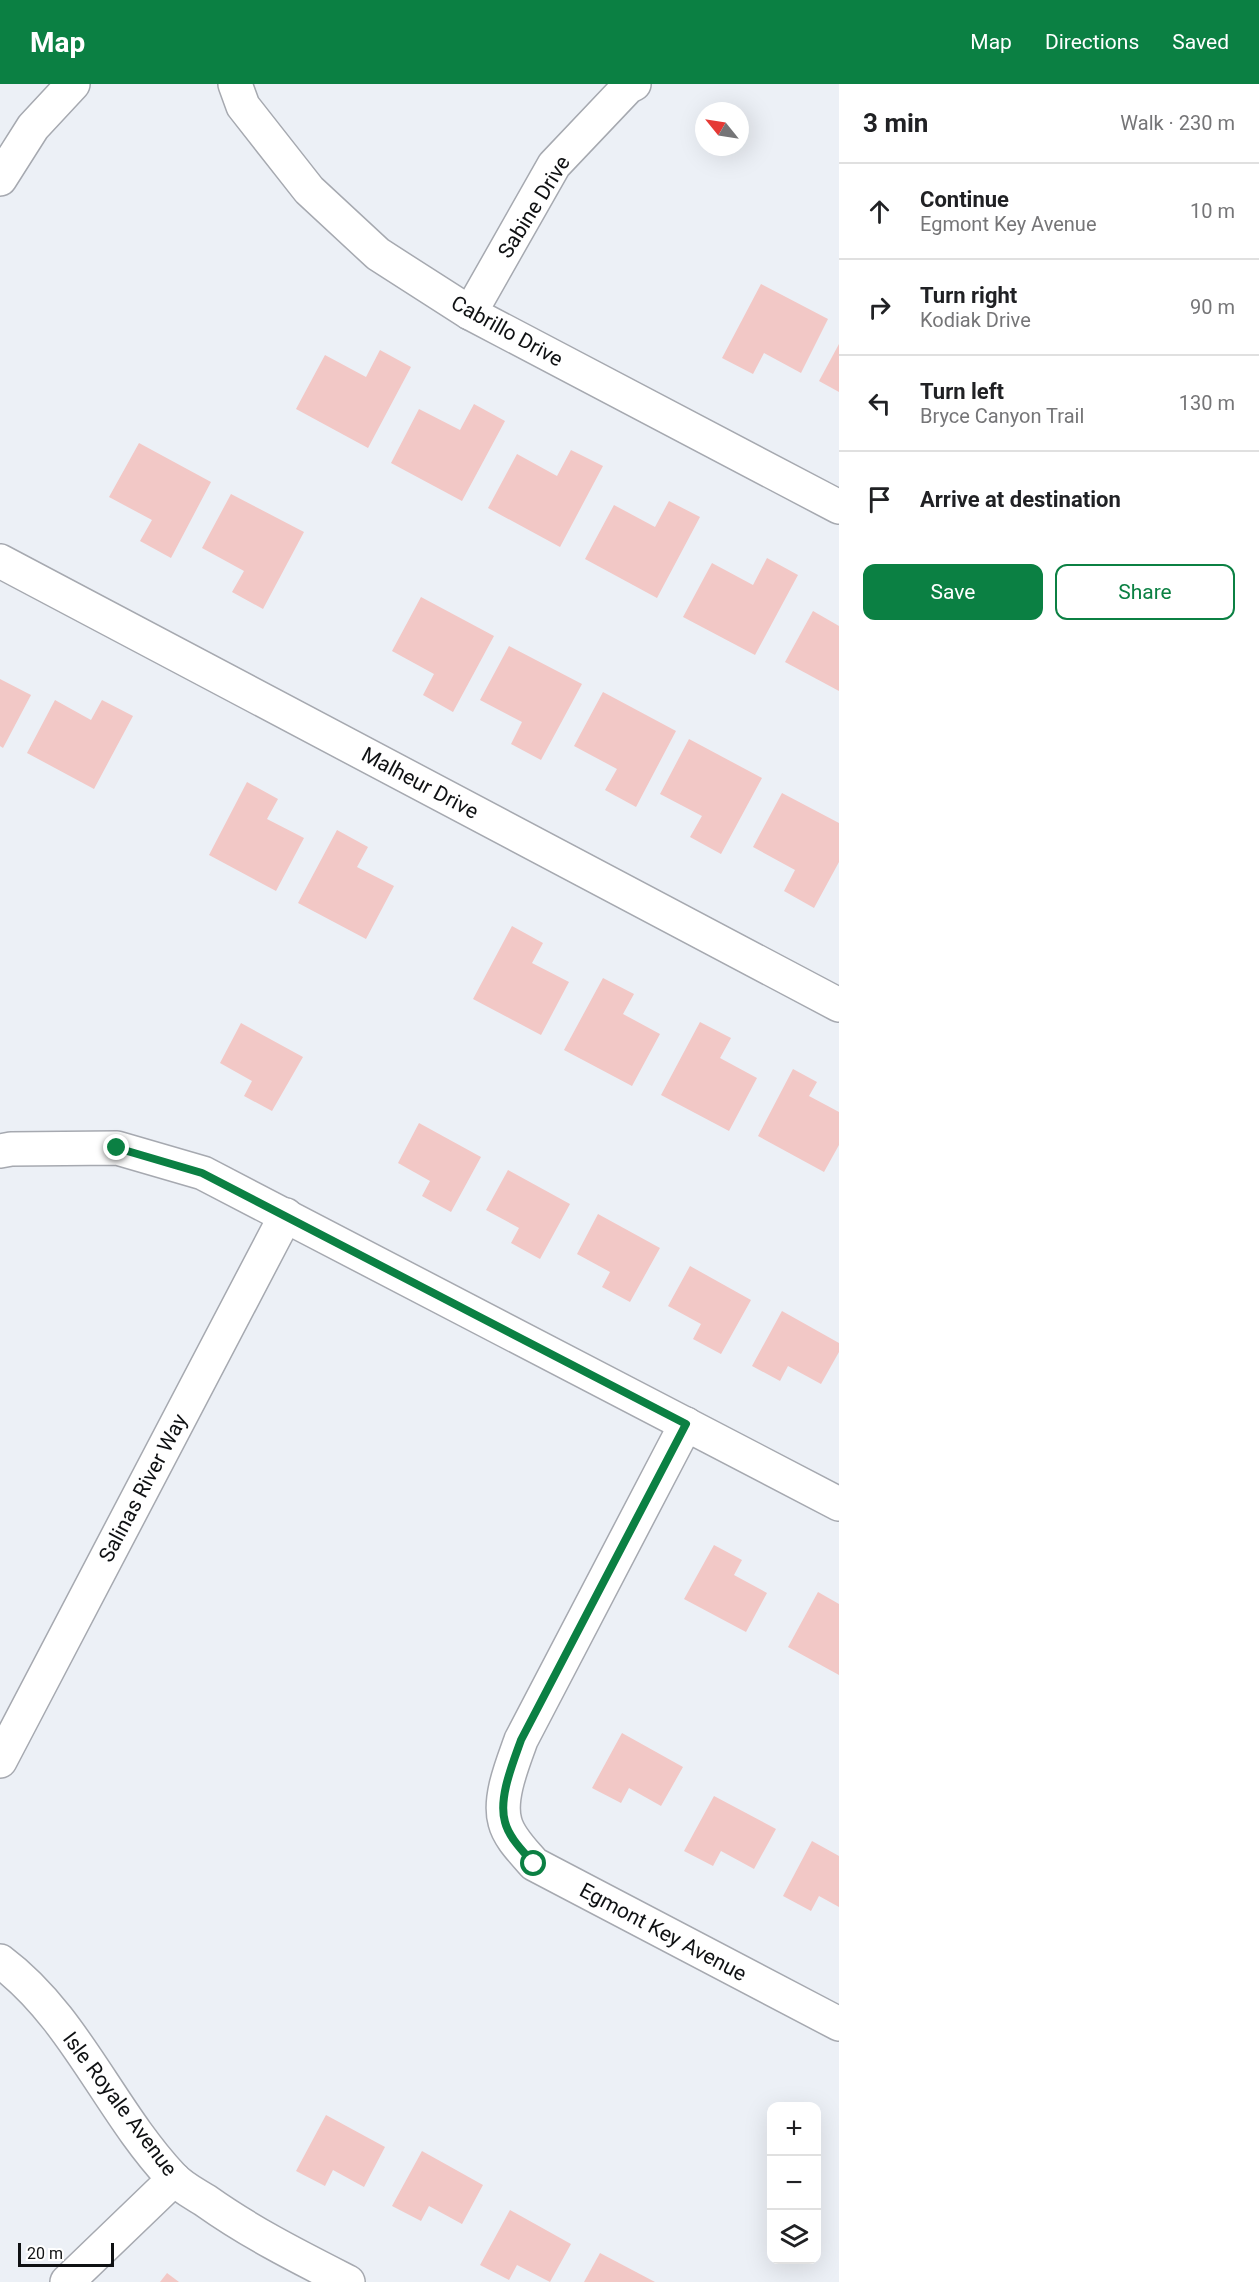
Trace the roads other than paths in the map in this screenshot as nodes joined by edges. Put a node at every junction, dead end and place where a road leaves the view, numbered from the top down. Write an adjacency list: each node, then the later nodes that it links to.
1 (73, 84): 4 (street)
2 (235, 84): 5 (street, Cabrillo Drive)
3 (634, 84): 5 (street, Sabine Drive)
4 (0, 179)
5 (470, 313): 6 (street, Cabrillo Drive)
6 (839, 507)
7 (0, 561): 8 (street, Malheur Drive)
8 (839, 1005)
9 (0, 1151): 10 (street)
10 (286, 1215): 11 (street); 13 (street, Salinas River Way)
11 (686, 1424): 12 (street); 15 (street, Egmont Key Avenue)
12 (839, 1504)
13 (0, 1761)
14 (0, 1961): 16 (street, Isle Royale Avenue)
15 (839, 2024)
16 (174, 2179): 17 (street); 18 (street, Isle Royale Avenue)
17 (67, 2282)
18 (348, 2282)

